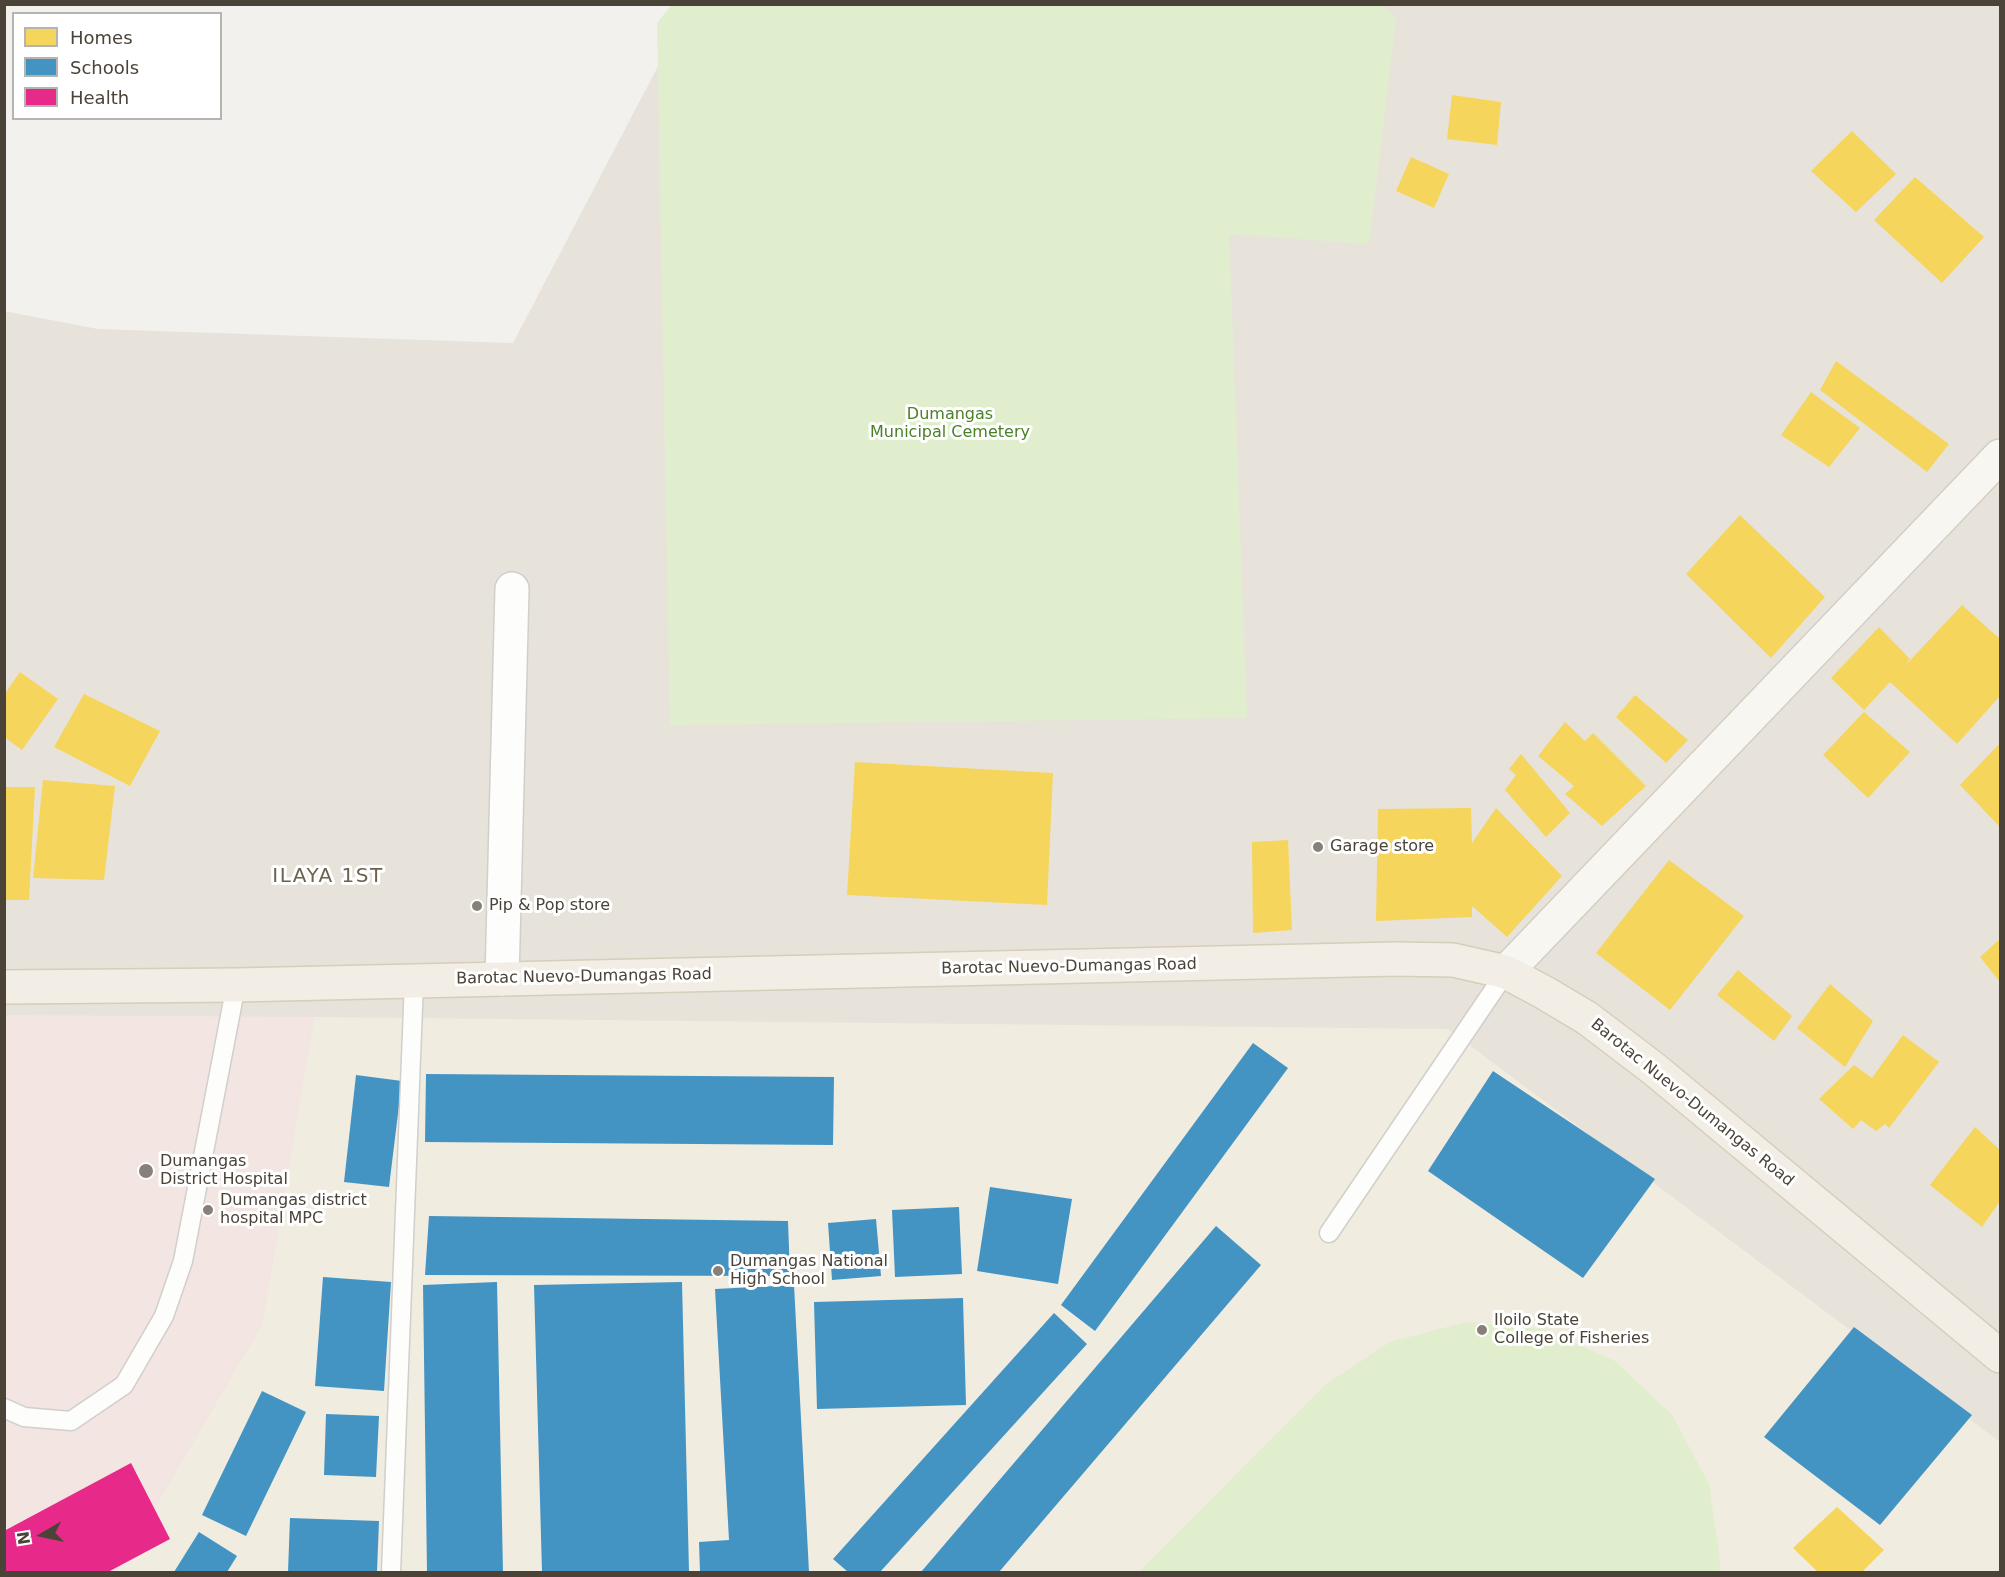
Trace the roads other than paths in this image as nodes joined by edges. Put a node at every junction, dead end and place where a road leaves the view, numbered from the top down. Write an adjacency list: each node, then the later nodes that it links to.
1 (2001, 456): 3 (street)
2 (512, 589): 4 (street)
3 (1506, 972): 4 (main road, Barotac Nuevo-Dumangas Road); 8 (lane); 9 (main road, Barotac Nuevo-Dumangas Road)
4 (502, 979): 5 (main road, Barotac Nuevo-Dumangas Road)
5 (414, 981): 6 (main road, Barotac Nuevo-Dumangas Road); 11 (lane)
6 (236, 985): 7 (main road, Barotac Nuevo-Dumangas Road); 10 (lane)
7 (4, 987)
8 (1329, 1233)
9 (2001, 1356)
10 (4, 1408)
11 (391, 1572)

